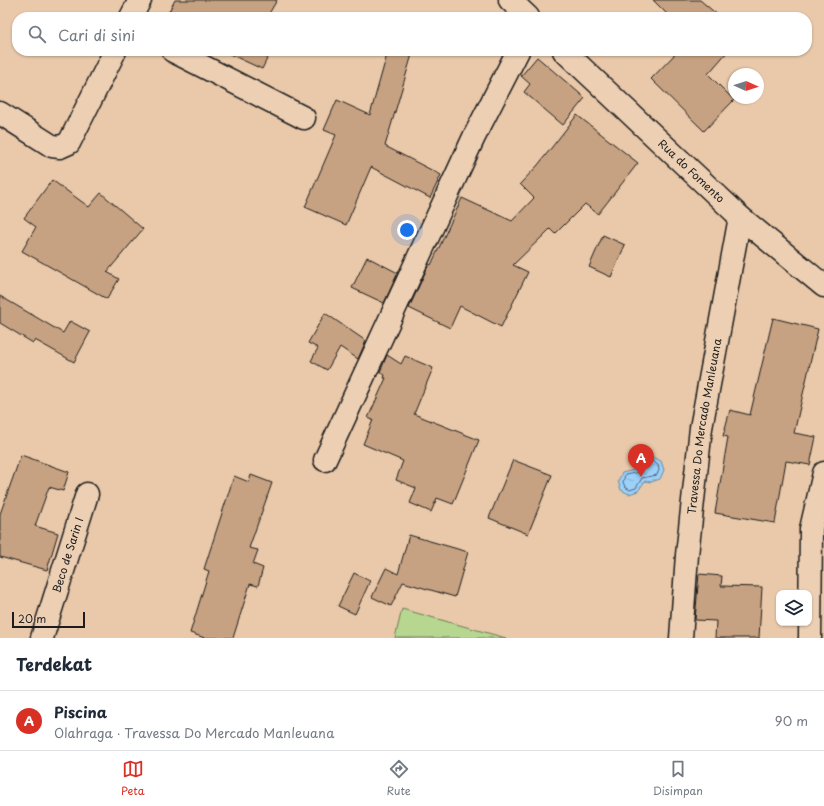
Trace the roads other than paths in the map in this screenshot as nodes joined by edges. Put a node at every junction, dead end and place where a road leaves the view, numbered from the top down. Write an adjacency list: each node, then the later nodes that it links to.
1 (140, 0): 3 (street)
2 (510, 0): 4 (street)
3 (134, 12)
4 (523, 12)
5 (112, 56): 9 (street)
6 (183, 56): 10 (street)
7 (515, 56): 13 (street)
8 (569, 56): 11 (street, Rua do Fomento)
9 (0, 113)
10 (304, 118)
11 (740, 217): 12 (street, Rua do Fomento); 17 (street, Travessa Do Mercado Manleuana)
12 (824, 286)
13 (326, 460)
14 (824, 473): 18 (street)
15 (87, 494): 16 (street, Beco de Sarin I)
16 (42, 638)
17 (681, 638)
18 (810, 638)

